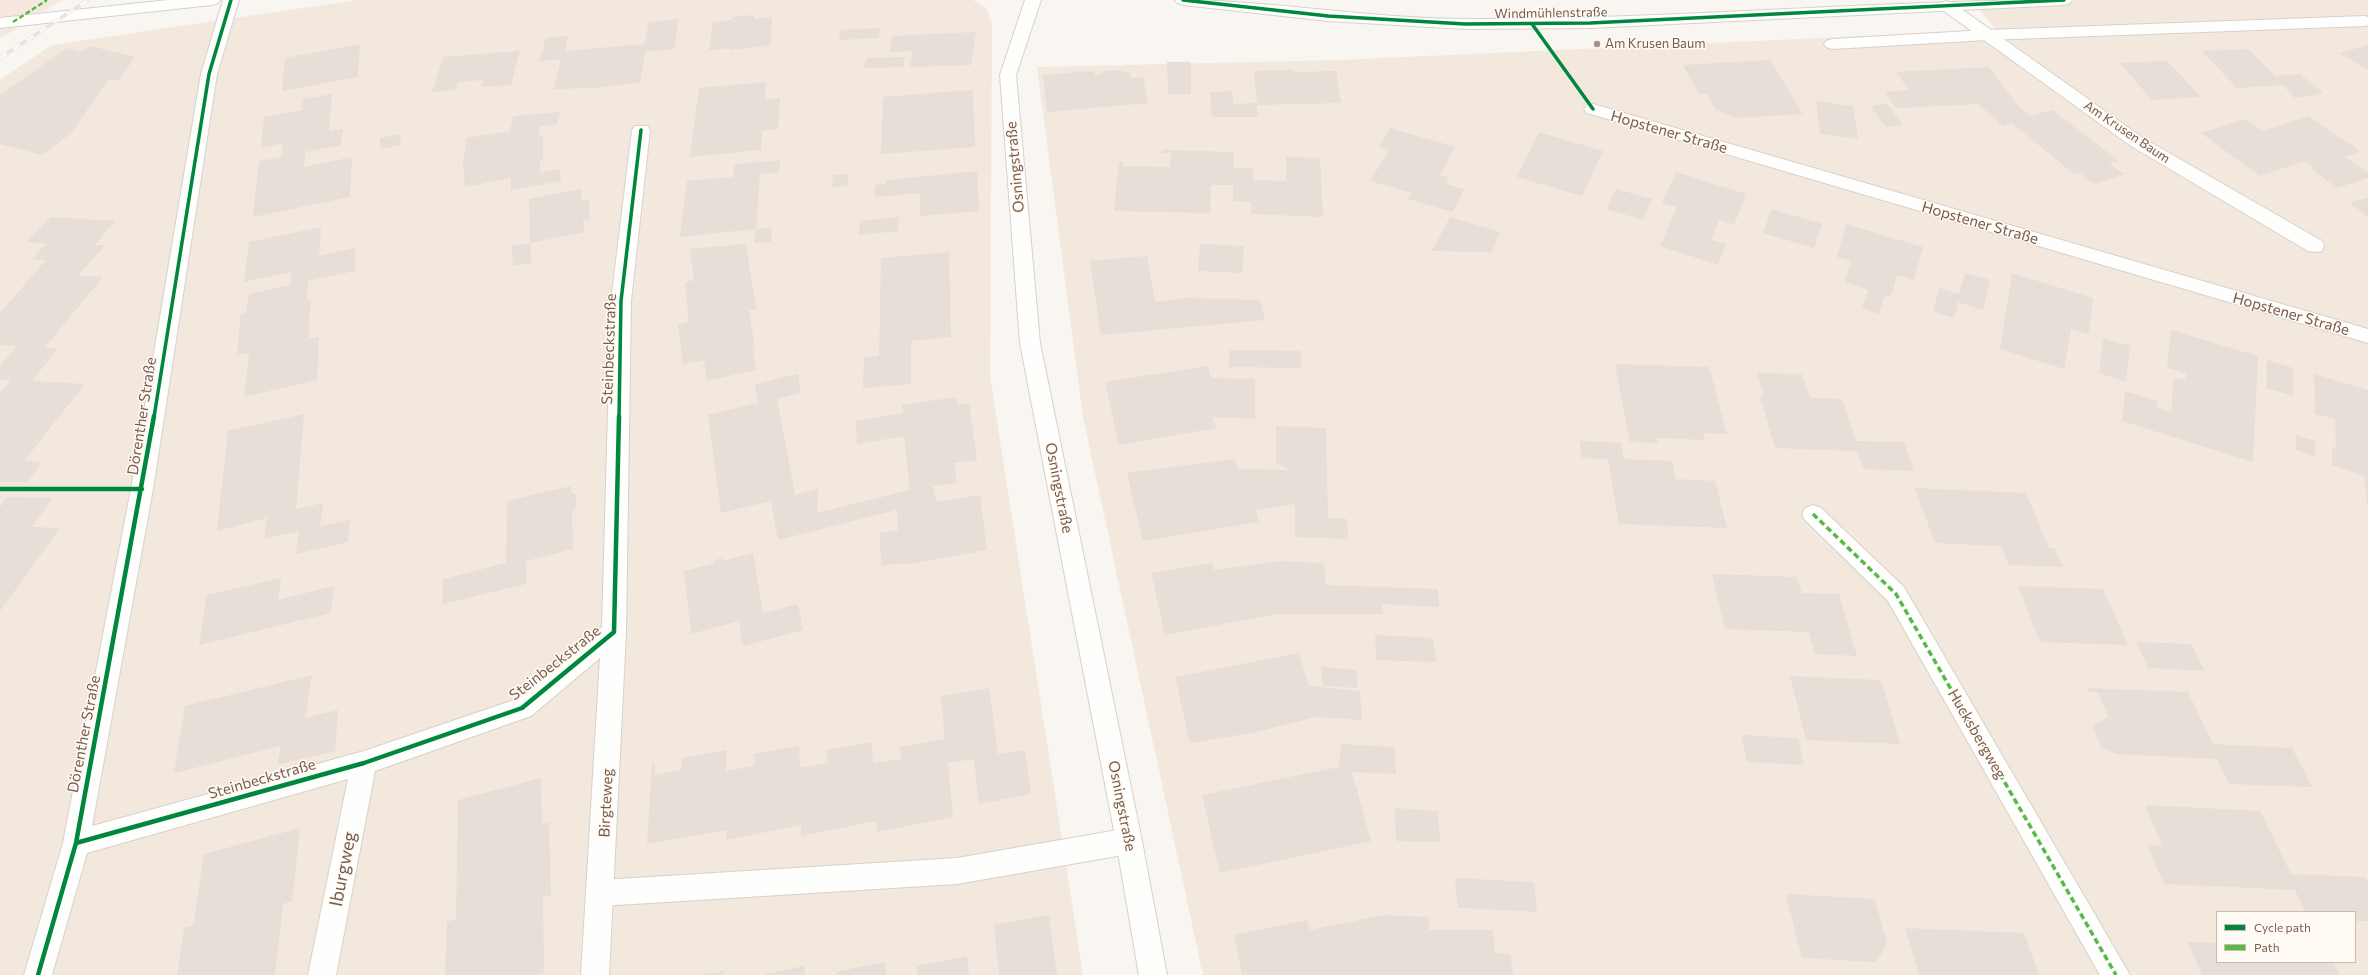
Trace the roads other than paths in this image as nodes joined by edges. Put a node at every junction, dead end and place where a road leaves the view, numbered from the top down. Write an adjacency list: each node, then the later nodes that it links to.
1 (212, 0): 6 (street)
2 (231, 0): 20 (street, Dörenther Straße)
3 (1034, 0): 19 (street, Osningstraße)
4 (1184, 0): 7 (street, Windmühlenstraße)
5 (2064, 0): 7 (street, Windmühlenstraße)
6 (172, 3): 9 (street)
7 (1947, 6): 10 (street, Am Krusen Baum)
8 (2366, 21): 10 (street)
9 (0, 23)
10 (1987, 35): 11 (street); 14 (street, Am Krusen Baum)
11 (1832, 44)
12 (1593, 109): 15 (street, Hopstener Straße)
13 (641, 130): 17 (street, Steinbeckstraße)
14 (2315, 246)
15 (2368, 336)
16 (1812, 514): 26 (street, Hucksbergweg)
17 (614, 632): 18 (street, Steinbeckstraße); 21 (street, Birgteweg)
18 (364, 763): 20 (street, Steinbeckstraße); 23 (street, Iburgweg)
19 (1129, 841): 21 (street); 25 (street, Osningstraße)
20 (76, 843): 22 (street, Dörenther Straße)
21 (601, 893): 24 (street, Birgteweg)
22 (38, 975)
23 (322, 975)
24 (595, 975)
25 (1153, 975)
26 (2116, 975)

